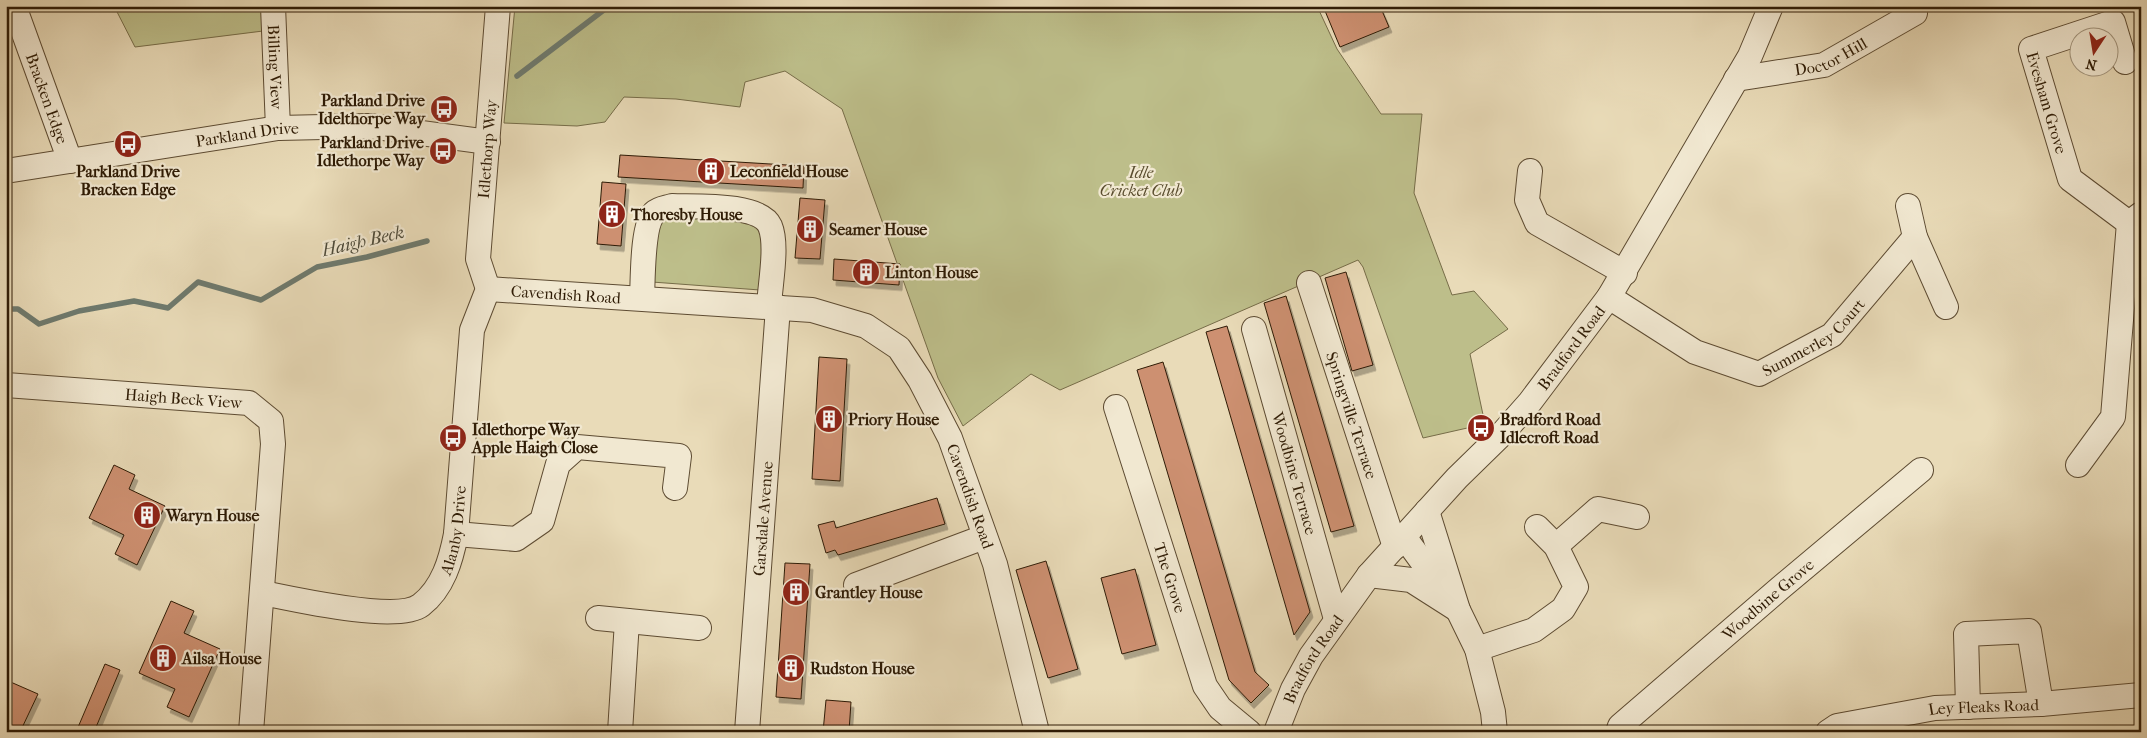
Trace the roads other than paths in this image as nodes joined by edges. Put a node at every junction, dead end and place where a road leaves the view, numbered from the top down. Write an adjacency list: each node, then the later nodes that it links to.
1 (14, 6): 10 (street, Bracken Edge)
2 (274, 6): 8 (street, Billing View)
3 (498, 6): 9 (street, Idlethorp Way)
4 (1771, 6): 7 (street, Bradford Road)
5 (1915, 13): 7 (street, Doctor Hill)
6 (2126, 62): 14 (street, Evesham Grove)
7 (1736, 79): 16 (street, Bradford Road)
8 (278, 128): 9 (street, Parkland Drive); 10 (street, Parkland Drive)
9 (488, 142): 18 (street, Idlethorp Way)
10 (70, 161): 11 (street, Parkland Drive)
11 (6, 171)
12 (1530, 171): 16 (street)
13 (1908, 206): 15 (street)
14 (2135, 219): 26 (street)
15 (1916, 237): 19 (street, Summerley Court); 22 (street)
16 (1624, 273): 19 (street, Bradford Road)
17 (1309, 283): 34 (street, Springville Terrace)
18 (488, 289): 20 (street, Cavendish Road); 32 (street, Alanby Drive)
19 (1609, 297): 29 (street, Bradford Road)
20 (642, 298): 21 (street, Cavendish Road); 21 (street, Cavendish Road)
21 (773, 306): 33 (street, Cavendish Road); 51 (street, Garsdale Avenue)
22 (1946, 308)
23 (1254, 329): 41 (street, Woodbine Terrace)
24 (6, 385): 38 (street, Haigh Beck View)
25 (1116, 407): 53 (street, The Grove)
26 (2078, 465)
27 (1921, 470): 56 (street, Woodbine Grove)
28 (675, 488): 32 (street)
29 (1428, 511): 34 (street, Bradford Road); 39 (street)
30 (1637, 517): 35 (street)
31 (1538, 527): 35 (street)
32 (456, 534): 38 (street, Alanby Drive)
33 (984, 537): 37 (street); 52 (street, Cavendish Road)
34 (1400, 543): 36 (street, Bradford Road); 39 (street, Springville Terrace)
35 (1556, 546): 44 (street)
36 (1369, 575): 39 (street); 41 (street, Bradford Road)
37 (856, 585)
38 (263, 593): 49 (street, Haigh Beck View)
39 (1458, 610): 44 (street)
40 (598, 618): 42 (street)
41 (1336, 619): 54 (street, Bradford Road)
42 (627, 621): 43 (street); 50 (street)
43 (699, 628)
44 (1477, 649): 55 (street)
45 (2141, 695): 46 (street, Ley Fleaks Road)
46 (2042, 704): 47 (street, Ley Fleaks Road); 47 (street)
47 (1968, 708): 48 (street, Ley Fleaks Road)
48 (1878, 725): 57 (street, Ley Fleaks Road)
49 (251, 732)
50 (620, 732)
51 (747, 732)
52 (1037, 732)
53 (1249, 732)
54 (1276, 732)
55 (1495, 732)
56 (1618, 732)
57 (1828, 732)

